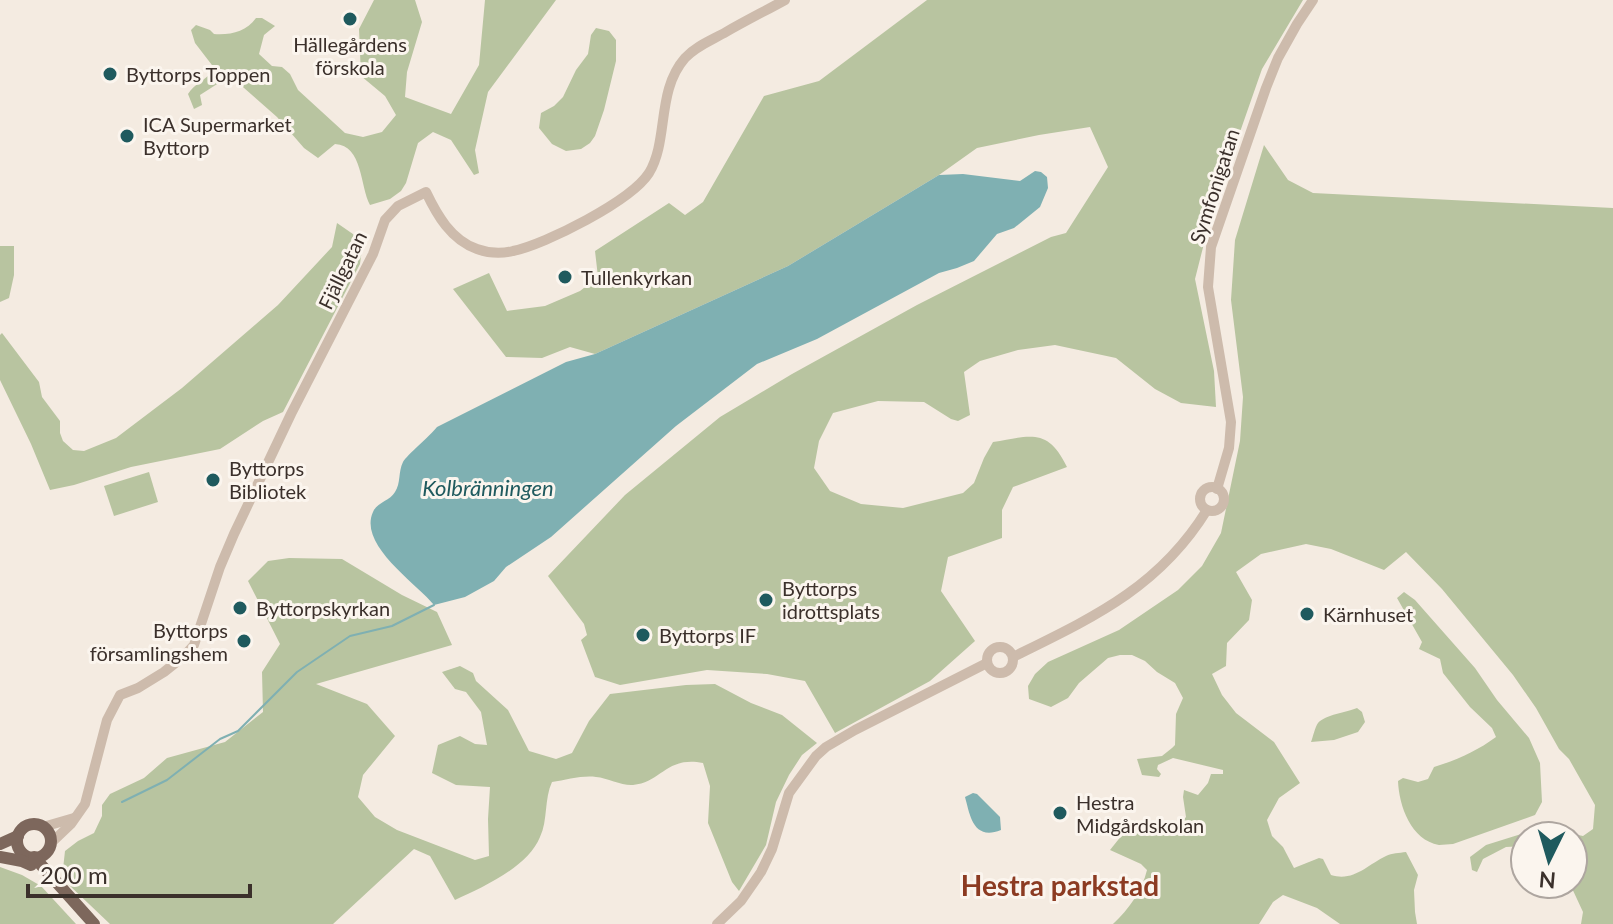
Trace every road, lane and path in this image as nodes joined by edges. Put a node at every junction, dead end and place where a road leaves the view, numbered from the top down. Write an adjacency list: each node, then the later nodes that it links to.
1 (785, 0): 7 (street, Fjällgatan)
2 (1313, 0): 3 (street, Symfonigatan)
3 (1217, 489): 4 (street); 4 (street)
4 (1207, 510): 5 (street)
5 (1013, 657): 6 (street); 6 (street)
6 (987, 663): 16 (street)
7 (74, 818): 8 (street); 11 (street, Fjällgatan)
8 (43, 827): 9 (main road); 11 (main road)
9 (18, 836): 10 (main road); 13 (main road)
10 (0, 844)
11 (49, 846): 13 (main road); 14 (main road)
12 (0, 854): 13 (main road); 14 (main road)
13 (28, 855): 14 (main road)
14 (65, 891): 15 (main road)
15 (94, 924)
16 (717, 924)

